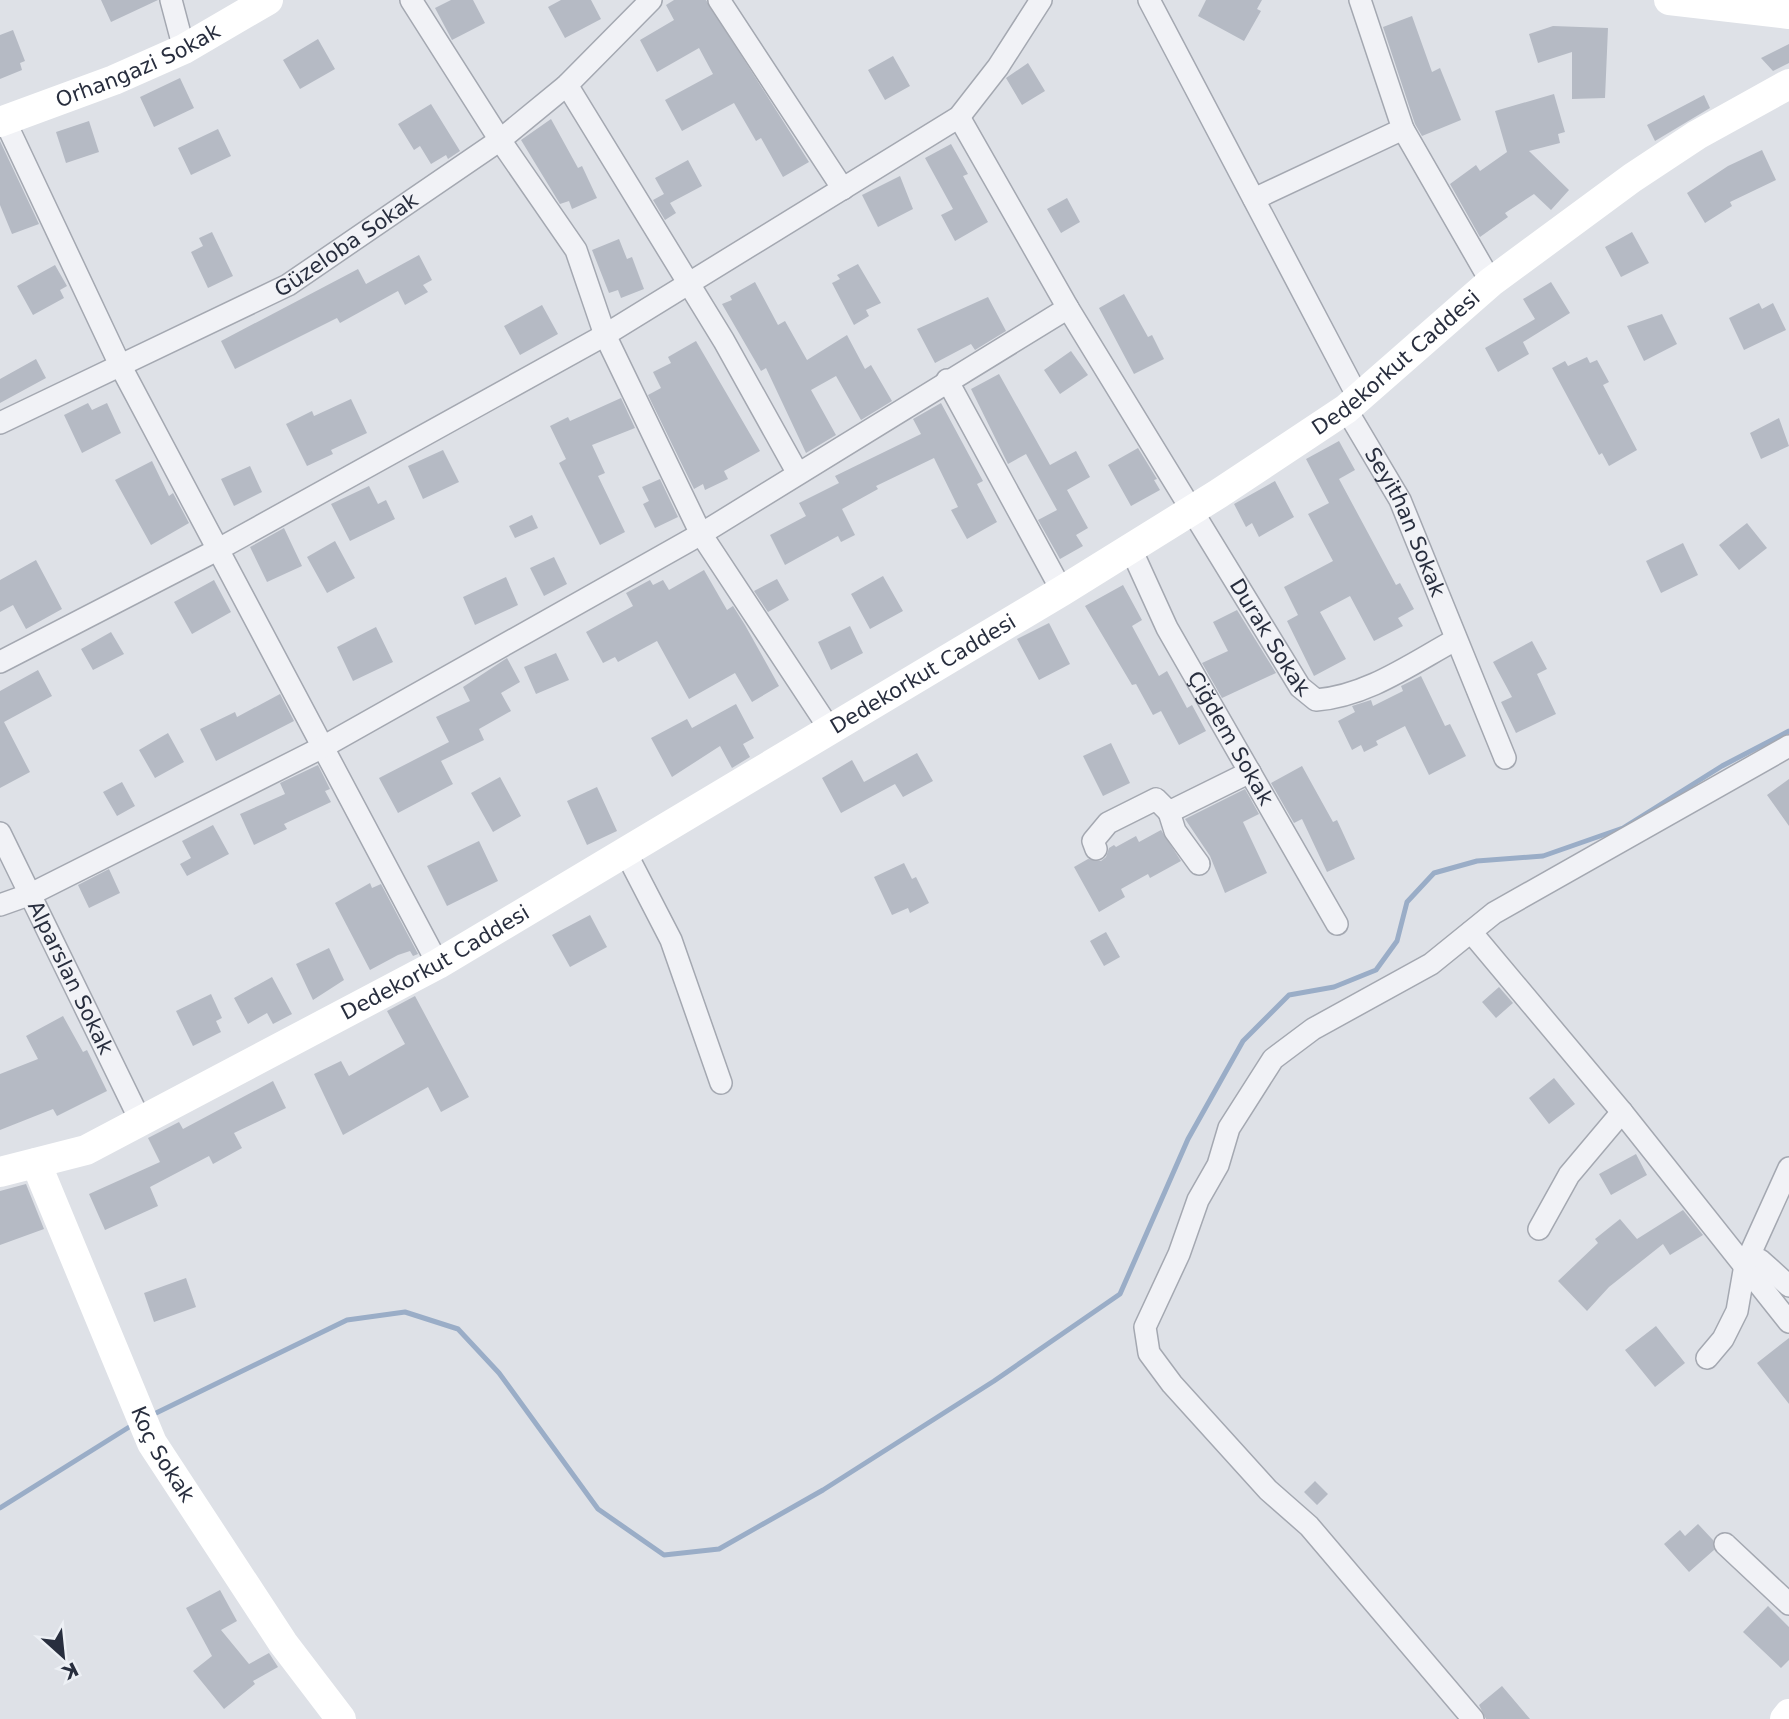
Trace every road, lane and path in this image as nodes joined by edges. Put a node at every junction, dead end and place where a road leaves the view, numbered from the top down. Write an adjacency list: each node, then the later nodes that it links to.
1 (171, 0): 12 (street)
2 (268, 0): 12 (street, Orhangazi Sokak)
3 (411, 0): 18 (street)
4 (650, 0): 14 (street, Güzeloba Sokak)
5 (719, 0): 19 (street)
6 (1041, 0): 15 (street)
7 (1149, 0): 20 (street, Seyithan Sokak)
8 (1360, 0): 17 (street)
9 (1669, 0): 10 (street)
10 (1747, 4): 11 (street)
11 (1789, 14)
12 (184, 49): 16 (street, Orhangazi Sokak)
13 (1789, 84): 21 (street, Dedekorkut Caddesi)
14 (567, 85): 18 (street, Güzeloba Sokak); 22 (street)
15 (959, 117): 19 (street); 23 (street)
16 (2, 121): 25 (street)
17 (1403, 129): 20 (street); 21 (street)
18 (500, 140): 24 (street); 25 (street, Güzeloba Sokak)
19 (843, 189): 22 (street)
20 (1254, 199): 27 (street, Seyithan Sokak)
21 (1491, 282): 27 (street, Dedekorkut Caddesi)
22 (689, 283): 24 (street); 29 (street)
23 (1068, 307): 26 (street); 30 (street)
24 (605, 335): 31 (street); 33 (street)
25 (120, 365): 28 (street, Güzeloba Sokak); 33 (street)
26 (947, 380): 29 (street); 34 (street)
27 (1352, 404): 30 (street, Dedekorkut Caddesi); 35 (street, Seyithan Sokak)
28 (0, 423)
29 (797, 472): 31 (street)
30 (1190, 510): 32 (street, Dedekorkut Caddesi); 35 (street, Durak Sokak)
31 (701, 534): 37 (street); 39 (street)
32 (1131, 549): 34 (street, Dedekorkut Caddesi); 41 (street, Çiğdem Sokak)
33 (217, 550): 36 (street); 39 (street)
34 (1062, 591): 37 (street, Dedekorkut Caddesi)
35 (1455, 640): 40 (street, Seyithan Sokak)
36 (0, 662)
37 (829, 729): 45 (street, Dedekorkut Caddesi)
38 (1789, 746): 50 (street)
39 (323, 747): 47 (street); 51 (street)
40 (1505, 758)
41 (1250, 772): 42 (street); 49 (street, Çiğdem Sokak)
42 (1169, 812): 44 (street); 46 (street)
43 (0, 833): 47 (street, Alparslan Sokak)
44 (1096, 849)
45 (626, 853): 51 (street, Dedekorkut Caddesi); 52 (street)
46 (1199, 864)
47 (31, 894): 48 (street); 54 (street, Alparslan Sokak)
48 (0, 905)
49 (1337, 924)
50 (1471, 932): 53 (street); 67 (street)
51 (438, 964): 54 (street, Dedekorkut Caddesi)
52 (721, 1083)
53 (1622, 1112): 58 (street); 59 (street)
54 (141, 1122): 55 (street, Dedekorkut Caddesi)
55 (36, 1163): 57 (street, Dedekorkut Caddesi); 66 (street, Koç Sokak)
56 (1789, 1168): 59 (street)
57 (0, 1172)
58 (1539, 1229)
59 (1745, 1265): 60 (street); 61 (street); 62 (street)
60 (1789, 1286)
61 (1789, 1321)
62 (1707, 1358)
63 (1725, 1544): 64 (street)
64 (1789, 1604)
65 (1789, 1714): 68 (street)
66 (341, 1719)
67 (1473, 1719)
68 (1785, 1719)

